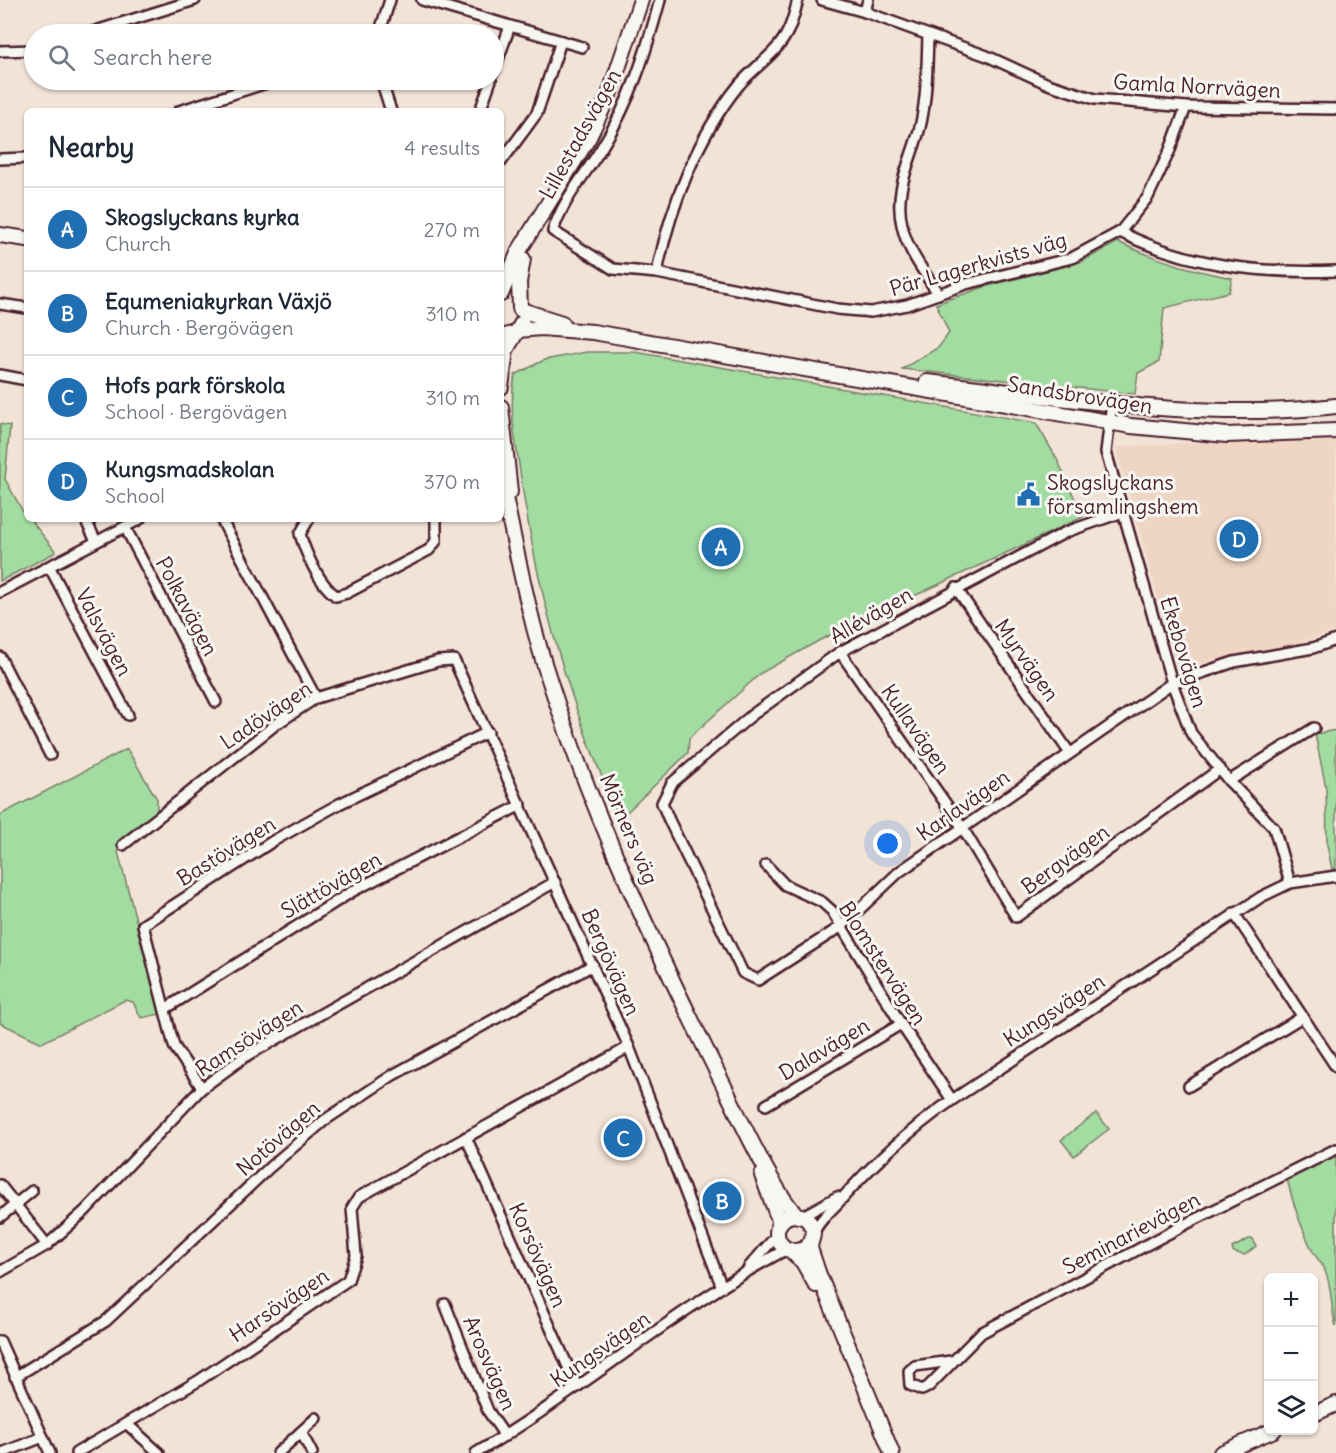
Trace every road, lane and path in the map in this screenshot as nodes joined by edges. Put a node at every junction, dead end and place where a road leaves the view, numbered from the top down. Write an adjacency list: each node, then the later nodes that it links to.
1 (195, 0): 10 (street)
2 (390, 0): 11 (street)
3 (422, 0): 12 (street)
4 (641, 0): 21 (main road, Lillestadsvägen)
5 (660, 0): 22 (street, Lillestadsvägen)
6 (798, 0): 40 (street)
7 (822, 0): 9 (street, Gamla Norrvägen)
8 (868, 0): 9 (street)
9 (865, 12): 15 (street, Gamla Norrvägen)
10 (118, 24)
11 (382, 24)
12 (503, 24)
13 (504, 24): 14 (street)
14 (510, 26): 16 (street); 17 (street)
15 (928, 36): 26 (street, Gamla Norrvägen); 42 (street)
16 (561, 41): 18 (street); 32 (street)
17 (504, 43)
18 (582, 47)
19 (24, 50): 20 (street)
20 (0, 51)
21 (626, 51): 22 (street, Lillestadsvägen); 35 (main road, Lillestadsvägen)
22 (644, 57): 34 (street, Lillestadsvägen)
23 (245, 90): 27 (street)
24 (384, 90): 28 (street)
25 (487, 90): 29 (street)
26 (1186, 107): 30 (street, Gamla Norrvägen); 36 (street)
27 (188, 108)
28 (390, 108)
29 (481, 108)
30 (1336, 109)
31 (24, 158): 33 (street)
32 (504, 158)
33 (0, 159)
34 (553, 231): 40 (street, Pär Lagerkvists väg)
35 (530, 232): 41 (main road, Lillestadsvägen); 46 (main road, Lillestadsvägen)
36 (1120, 232): 39 (street); 42 (street, Pär Lagerkvists väg)
37 (0, 235): 38 (main road)
38 (24, 239)
39 (1336, 271)
40 (657, 273): 42 (street, Pär Lagerkvists väg)
41 (504, 289)
42 (938, 294)
43 (504, 297): 46 (main road, Sandsbrovägen)
44 (0, 304): 45 (street)
45 (24, 308)
46 (520, 309): 47 (main road, Lillestadsvägen); 48 (main road, Sandsbrovägen)
47 (517, 331): 48 (main road, Sandsbrovägen); 49 (main road, Sandsbrovägen); 50 (main road)
48 (593, 332): 51 (main road, Sandsbrovägen)
49 (504, 336)
50 (504, 365)
51 (820, 371): 54 (main road, Sandsbrovägen); 56 (main road, Sandsbrovägen)
52 (0, 375): 53 (street)
53 (24, 379)
54 (1112, 403): 55 (main road, Sandsbrovägen); 56 (street, Ekebovägen)
55 (1336, 406)
56 (1109, 421): 57 (main road, Sandsbrovägen); 60 (street, Ekebovägen)
57 (1336, 431)
58 (504, 437): 67 (main road, Mörners väg)
59 (504, 492): 67 (main road, Mörners väg)
60 (1123, 513): 70 (street, Allévägen); 76 (street, Ekebovägen)
61 (86, 522): 68 (street)
62 (134, 522): 66 (street)
63 (223, 522): 77 (street)
64 (307, 522): 65 (street)
65 (436, 522)
66 (125, 527): 68 (street); 78 (street, Polkavägen)
67 (514, 536): 106 (main road, Mörners väg)
68 (96, 541): 69 (street)
69 (49, 566): 71 (street); 79 (street, Valsvägen)
70 (956, 588): 73 (street, Allévägen); 82 (street, Myrvägen)
71 (0, 592)
72 (1336, 640): 76 (street, Karlavägen)
73 (840, 652): 86 (street, Allévägen); 88 (street, Kullavägen)
74 (0, 657): 83 (street)
75 (451, 659): 77 (street, Ladövägen); 81 (street, Bergövägen)
76 (1172, 683): 82 (street, Karlavägen); 84 (street, Ekebovägen)
77 (316, 699): 89 (street, Ladövägen)
78 (216, 702)
79 (128, 715)
80 (1314, 728): 85 (street)
81 (488, 732): 87 (street, Bergövägen); 97 (street, Bastövägen)
82 (1069, 752): 88 (street, Karlavägen)
83 (50, 755)
84 (1220, 769): 85 (street, Ekebovägen); 88 (street, Bergvägen)
85 (1229, 781): 93 (street, Ekebovägen)
86 (664, 793): 95 (street, Karlavägen)
87 (521, 805): 92 (street, Bergövägen); 97 (street, Slättövägen)
88 (962, 827): 95 (street, Karlavägen)
89 (123, 845)
90 (766, 865): 95 (street, Blomstervägen)
91 (1336, 876): 93 (street)
92 (555, 882): 96 (street, Bergövägen); 103 (street, Ramsövägen)
93 (1290, 883): 94 (street, Kungsvägen)
94 (1234, 914): 98 (street); 104 (street, Kungsvägen)
95 (842, 926): 99 (street, Blomstervägen)
96 (593, 965): 100 (street, Bergövägen); 126 (street, Notövägen)
97 (165, 1009): 103 (street, Bastövägen)
98 (1302, 1017): 101 (street); 102 (street)
99 (901, 1024): 104 (street, Blomstervägen); 105 (street, Dalavägen)
100 (629, 1047): 107 (street, Harsövägen); 121 (street, Bergövägen)
101 (1336, 1067)
102 (1189, 1086)
103 (202, 1088): 117 (street, Ramsövägen)
104 (952, 1100): 110 (street, Kungsvägen)
105 (766, 1105)
106 (742, 1124): 113 (main road, Mörners väg); 115 (main road, Mörners väg)
107 (466, 1137): 127 (street, Korsövägen); 131 (street, Harsövägen)
108 (1336, 1149): 125 (street, Seminarievägen)
109 (0, 1185): 112 (street)
110 (851, 1187): 113 (street, Kungsvägen); 116 (street, Kungsvägen)
111 (32, 1191): 112 (street)
112 (15, 1205): 114 (street); 117 (street)
113 (800, 1216): 115 (main road); 116 (main road)
114 (0, 1217)
115 (778, 1229): 118 (main road); 120 (street, Kungsvägen)
116 (812, 1238): 118 (main road); 124 (main road)
117 (47, 1245): 119 (street, Ramsövägen)
118 (789, 1250): 120 (street, Kungsvägen); 124 (main road)
119 (0, 1272)
120 (743, 1273): 121 (street, Kungsvägen)
121 (722, 1287): 127 (street, Kungsvägen)
122 (445, 1304): 134 (street, Arosvägen)
123 (0, 1341): 126 (street)
124 (848, 1345): 143 (main road)
125 (951, 1361): 125 (street, Seminarievägen)
126 (15, 1377): 135 (street)
127 (577, 1387): 134 (street, Kungsvägen)
128 (1336, 1405): 129 (main road)
129 (1318, 1412)
130 (316, 1418): 132 (street)
131 (127, 1424): 138 (street, Harsövägen); 139 (street)
132 (302, 1432): 140 (street); 141 (street)
133 (1264, 1435): 144 (main road)
134 (504, 1436): 142 (street, Kungsvägen)
135 (43, 1437): 136 (street); 137 (street)
136 (2, 1453)
137 (50, 1453)
138 (76, 1453)
139 (159, 1453)
140 (278, 1453)
141 (312, 1453)
142 (476, 1453)
143 (892, 1453)
144 (1221, 1453)

